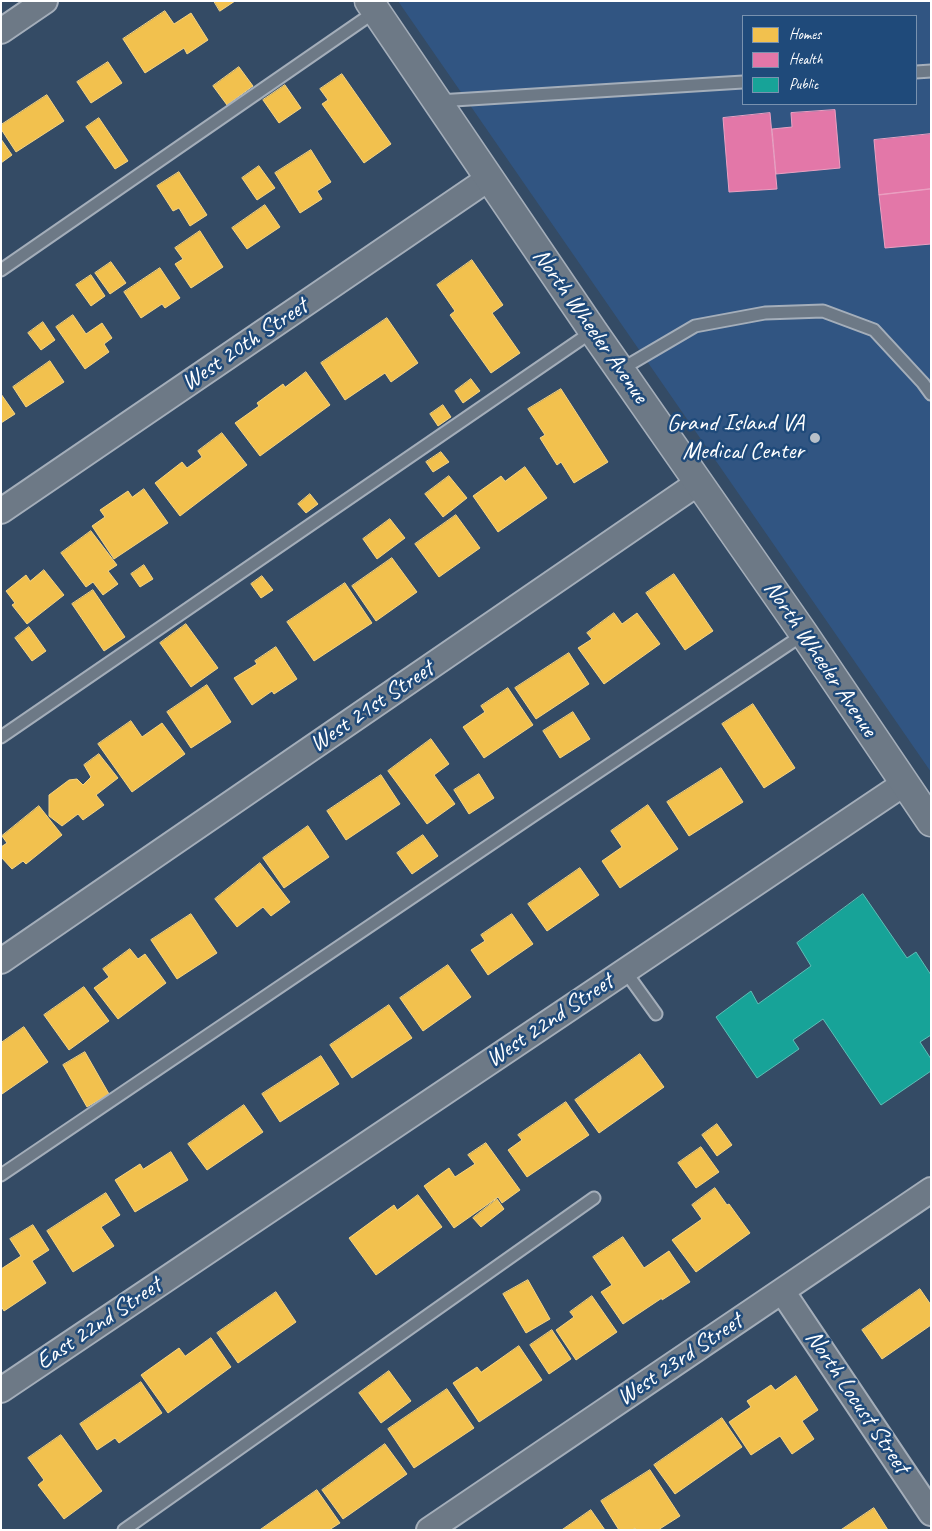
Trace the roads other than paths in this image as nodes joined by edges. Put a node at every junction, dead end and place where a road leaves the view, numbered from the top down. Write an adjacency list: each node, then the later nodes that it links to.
1 (45, 1): 3 (street)
2 (373, 6): 7 (street, North Wheeler Avenue); 9 (lane)
3 (1, 31)
4 (931, 71): 5 (lane)
5 (917, 72)
6 (742, 82): 7 (lane)
7 (436, 101): 8 (street, North Wheeler Avenue)
8 (488, 179): 10 (street, North Wheeler Avenue); 14 (street, West 20th Street)
9 (1, 270)
10 (593, 331): 11 (street, North Wheeler Avenue); 16 (lane)
11 (620, 370): 12 (lane); 13 (street, North Wheeler Avenue)
12 (931, 394)
13 (698, 483): 15 (street, North Wheeler Avenue); 19 (street, West 21st Street)
14 (1, 511)
15 (804, 634): 17 (street, North Wheeler Avenue); 22 (lane)
16 (1, 737)
17 (905, 783): 18 (street, North Wheeler Avenue); 20 (street, West 22nd Street)
18 (931, 822)
19 (1, 960)
20 (625, 971): 21 (lane); 25 (street, West 22nd Street)
21 (656, 1014)
22 (1, 1175)
23 (931, 1190): 26 (street, West 23rd Street)
24 (594, 1198): 29 (lane)
25 (196, 1259): 27 (street, East 22nd Street)
26 (782, 1291): 28 (street, North Locust Street); 30 (street, West 23rd Street)
27 (1, 1390)
28 (931, 1513)
29 (124, 1530)
30 (429, 1530)

